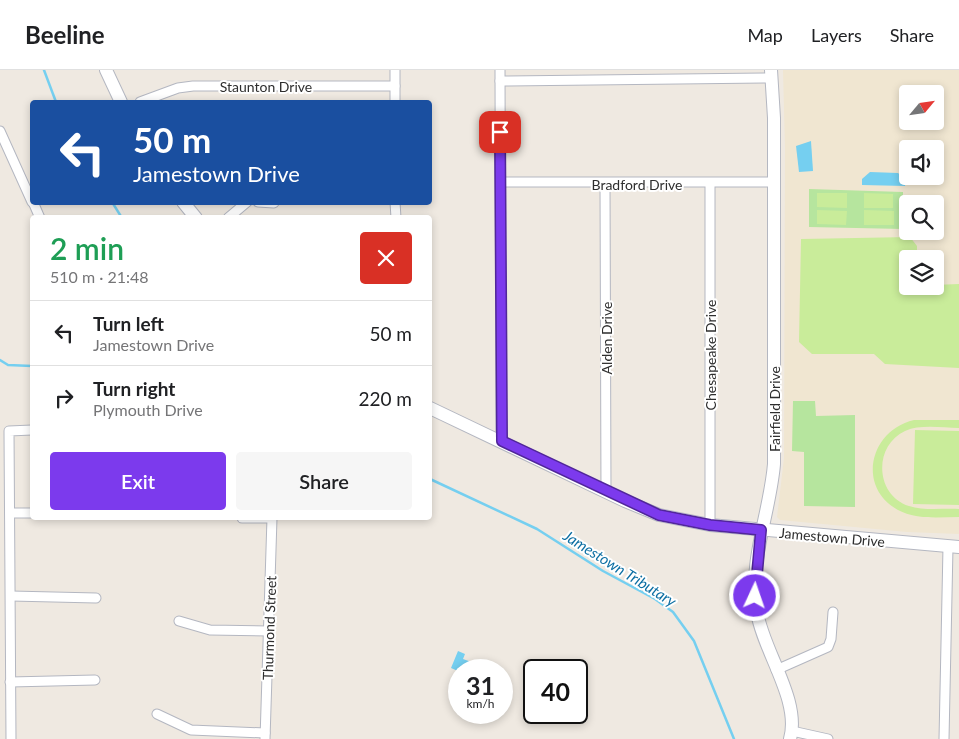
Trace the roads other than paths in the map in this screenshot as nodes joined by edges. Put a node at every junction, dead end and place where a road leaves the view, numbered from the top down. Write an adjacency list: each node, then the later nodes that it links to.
1 (106, 70): 7 (street)
2 (396, 70): 6 (street)
3 (500, 70): 5 (street)
4 (771, 74): 5 (street); 12 (street, Fairfield Drive)
5 (500, 81): 11 (street)
6 (395, 86): 8 (street, Staunton Drive); 9 (street)
7 (120, 100)
8 (145, 100)
9 (395, 100)
10 (0, 131): 15 (street)
11 (501, 182): 13 (street, Bradford Drive); 22 (street)
12 (774, 182): 14 (street, Bradford Drive); 28 (street, Fairfield Drive)
13 (606, 184): 14 (street, Bradford Drive); 23 (street, Alden Drive)
14 (710, 184): 27 (street, Chesapeake Drive)
15 (30, 196)
16 (185, 205): 18 (street)
17 (243, 205): 19 (street)
18 (194, 215)
19 (232, 215)
20 (432, 409): 22 (street, Jamestown Drive)
21 (30, 430): 24 (street)
22 (502, 441): 23 (street, Jamestown Drive)
23 (606, 492): 27 (street, Jamestown Drive)
24 (10, 513): 25 (street); 30 (street)
25 (30, 513)
26 (272, 520): 34 (street, Thurmond Street)
27 (710, 525): 28 (street, Jamestown Drive)
28 (761, 530): 29 (street, Jamestown Drive); 35 (street, Fairfield Drive)
29 (953, 547): 43 (street)
30 (11, 596): 31 (street); 37 (street)
31 (96, 598)
32 (833, 612): 35 (street)
33 (179, 621): 34 (street)
34 (268, 631): 40 (street, Thurmond Street)
35 (776, 670): 39 (street, Fairfield Drive)
36 (95, 680): 37 (street)
37 (10, 682): 41 (street)
38 (157, 714): 40 (street)
39 (791, 735): 42 (street)
40 (265, 736)
41 (11, 739)
42 (828, 739)
43 (944, 739)

